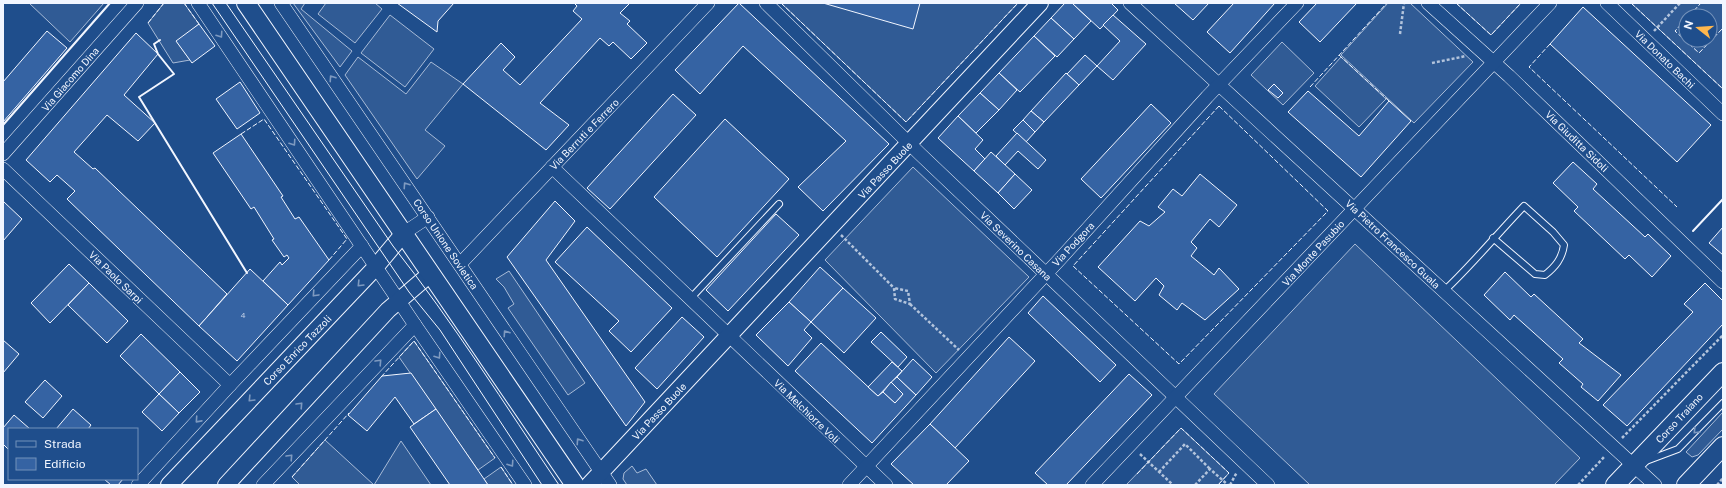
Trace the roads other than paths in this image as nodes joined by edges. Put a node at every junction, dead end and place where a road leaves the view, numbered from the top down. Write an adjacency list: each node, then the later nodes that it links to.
1 (137, 3): 17 (street, Via Giacomo Dina)
2 (198, 3): 25 (street, one-way to 25)
3 (246, 3): 23 (main road)
4 (281, 3): 22 (street, Corso Unione Sovietica, one-way to 4)
5 (708, 3): 18 (street, Via Berruti e Ferrero)
6 (766, 3): 16 (street, Via Severino Casana)
7 (1040, 3): 16 (street, Via Passo Buole)
8 (1130, 3): 14 (street, Via Pietro Francesco Guala)
9 (1297, 3): 14 (street, Via Podgora)
10 (1428, 3): 13 (street, Via Giuditta Sidoli)
11 (1550, 3): 13 (street, Via Monte Pasubio)
12 (1607, 3): 15 (street, Via Donato Bachi)
13 (1493, 62): 21 (street, Via Monte Pasubio); 30 (street, Via Giuditta Sidoli)
14 (1220, 84): 21 (street, Via Pietro Francesco Guala); 29 (street, Via Podgora)
15 (1723, 114)
16 (909, 144): 29 (street, Via Severino Casana); 35 (street, Via Passo Buole)
17 (3, 154)
18 (552, 167): 26 (street, Via Berruti e Ferrero); 32 (street)
19 (3, 169): 37 (street, Via Paolo Sarpi)
20 (779, 204): 32 (lane)
21 (1355, 209): 31 (street, Via Pietro Francesco Guala); 38 (street, Via Monte Pasubio)
22 (428, 217): 23 (street, Corso Enrico Tazzoli); 26 (street, Corso Unione Sovietica)
23 (404, 233): 27 (street, Corso Enrico Tazzoli); 28 (main road)
24 (1494, 238): 24 (lane); 31 (lane)
25 (362, 246): 27 (street); 37 (street, one-way to 37)
26 (460, 264): 43 (street, Corso Unione Sovietica, one-way to 26)
27 (376, 267): 33 (street); 45 (street, Corso Enrico Tazzoli, one-way to 45)
28 (430, 274): 33 (street); 49 (main road)
29 (1046, 274): 38 (street, Via Severino Casana); 42 (street, Via Podgora)
30 (1723, 282)
31 (1443, 292): 41 (street, Via Pietro Francesco Guala)
32 (690, 299): 35 (street)
33 (398, 300): 34 (street); 46 (street, one-way to 33)
34 (415, 325): 47 (street, one-way to 34); 48 (street, one-way to 48)
35 (729, 336): 42 (street, Via Melchiorre Voli); 43 (street, Via Passo Buole)
36 (1723, 372): 41 (main road, Corso Traiano)
37 (230, 384): 44 (street, one-way to 44)
38 (1177, 397): 53 (street, Via Monte Pasubio); 54 (street, Via Severino Casana)
39 (1723, 403): 41 (lane, Corso Traiano, one-way to 41)
40 (1723, 446): 57 (main road)
41 (1634, 465): 55 (main road, Corso Traiano); 56 (street, Via Pietro Francesco Guala)
42 (866, 466): 51 (street, Via Podgora); 52 (street, Via Melchiorre Voli)
43 (605, 479): 50 (street, Via Passo Buole)
44 (138, 485)
45 (169, 485)
46 (226, 485)
47 (263, 485)
48 (525, 485)
49 (575, 485)
50 (589, 485)
51 (848, 485)
52 (886, 485)
53 (1092, 485)
54 (1268, 485)
55 (1615, 485)
56 (1655, 485)
57 (1686, 485)

